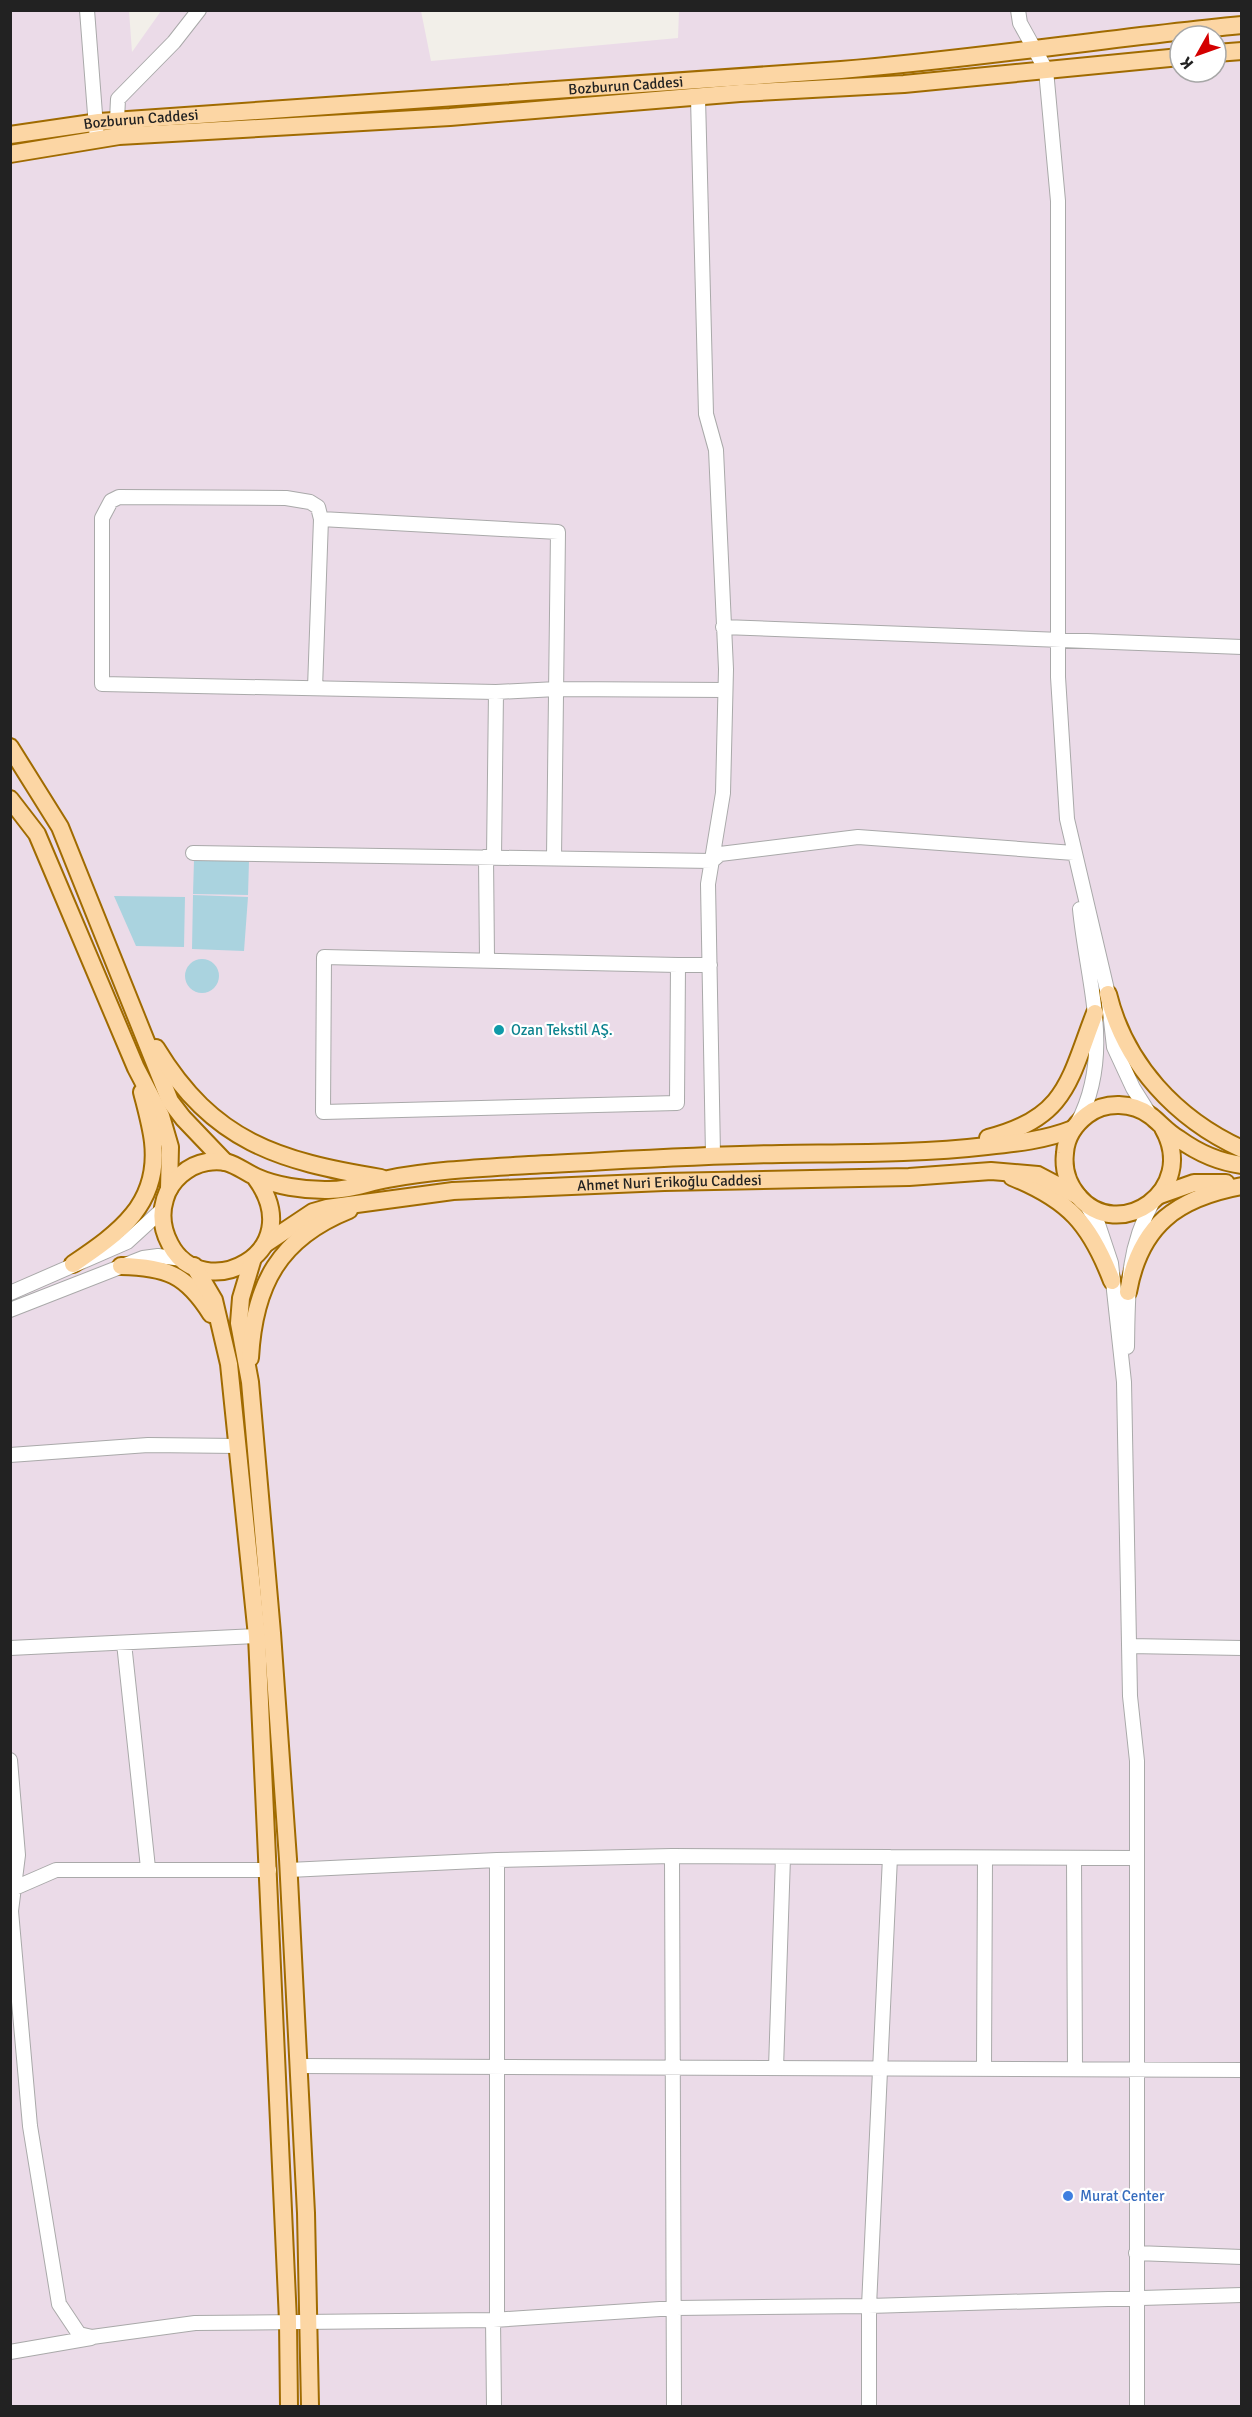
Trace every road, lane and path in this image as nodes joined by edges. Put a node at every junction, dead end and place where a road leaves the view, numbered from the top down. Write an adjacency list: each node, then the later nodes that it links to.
1 (87, 10): 10 (street)
2 (199, 10): 9 (street)
3 (1018, 10): 5 (street)
4 (1242, 25): 5 (main road, Bozburun Caddesi)
5 (1035, 50): 7 (street); 9 (main road, Bozburun Caddesi)
6 (1168, 58): 7 (main road, Bozburun Caddesi)
7 (1046, 70): 8 (main road, Bozburun Caddesi); 16 (street)
8 (698, 98): 12 (main road, Bozburun Caddesi); 15 (street)
9 (117, 120): 10 (main road, Bozburun Caddesi)
10 (95, 123): 11 (main road, Bozburun Caddesi); 12 (street)
11 (10, 135)
12 (97, 140): 13 (main road, Bozburun Caddesi)
13 (10, 154)
14 (321, 519): 18 (street); 18 (street); 19 (street)
15 (723, 627): 16 (street); 20 (street)
16 (1058, 640): 17 (street); 25 (street)
17 (1242, 647)
18 (315, 688): 21 (street)
19 (557, 689): 20 (street); 21 (street); 27 (street)
20 (725, 690): 28 (street)
21 (496, 692): 26 (street)
22 (10, 747): 34 (main road)
23 (10, 799): 35 (main road)
24 (193, 853): 26 (street)
25 (1074, 853): 28 (street); 32 (street); 33 (street)
26 (490, 857): 27 (street); 29 (street)
27 (554, 858): 28 (street)
28 (712, 861): 31 (street)
29 (487, 958): 30 (street); 30 (street)
30 (678, 965): 31 (street)
31 (710, 965): 41 (street)
32 (1108, 994): 36 (street); 39 (main road)
33 (1095, 1013): 37 (street); 40 (main road)
34 (140, 1022): 42 (main road); 46 (main road)
35 (136, 1068): 48 (main road); 56 (main road)
36 (1150, 1115): 37 (main road); 38 (main road)
37 (1076, 1125): 40 (main road, Ahmet Nuri Erikoğlu Caddesi); 50 (main road)
38 (1163, 1128): 43 (main road); 49 (main road)
39 (1242, 1149)
40 (942, 1151): 41 (main road, Ahmet Nuri Erikoğlu Caddesi)
41 (713, 1155): 46 (main road, Ahmet Nuri Erikoğlu Caddesi)
42 (225, 1162): 45 (main road); 48 (main road)
43 (1242, 1165)
44 (991, 1171): 50 (main road, Ahmet Nuri Erikoğlu Caddesi); 51 (main road, Ahmet Nuri Erikoğlu Caddesi); 58 (main road)
45 (255, 1176): 46 (main road, Ahmet Nuri Erikoğlu Caddesi); 53 (main road)
46 (388, 1179)
47 (1242, 1185): 49 (main road); 59 (main road)
48 (169, 1190): 52 (main road)
49 (1157, 1198): 50 (main road); 59 (street)
50 (1081, 1199): 58 (street)
51 (367, 1203): 53 (main road, Ahmet Nuri Erikoğlu Caddesi); 63 (main road)
52 (162, 1210): 55 (main road); 56 (street)
53 (265, 1244): 54 (main road)
54 (253, 1258): 55 (main road); 63 (main road)
55 (189, 1263): 57 (street); 62 (main road)
56 (73, 1264): 60 (street)
57 (121, 1266): 61 (street); 62 (main road)
58 (1112, 1281): 64 (street)
59 (1128, 1292): 64 (street)
60 (10, 1293)
61 (10, 1310)
62 (223, 1336): 65 (main road)
63 (250, 1382): 82 (main road)
64 (1124, 1382): 69 (street)
65 (238, 1446): 66 (street); 67 (main road)
66 (10, 1455)
67 (257, 1636): 68 (street); 81 (main road)
68 (124, 1642): 70 (street); 80 (street)
69 (1129, 1646): 71 (street); 78 (street)
70 (10, 1648)
71 (1242, 1648)
72 (10, 1760): 83 (street)
73 (672, 1856): 74 (street); 79 (street); 86 (street)
74 (783, 1857): 75 (street); 87 (street)
75 (890, 1857): 76 (street); 88 (street)
76 (985, 1858): 77 (street); 89 (street)
77 (1074, 1858): 78 (street); 90 (street)
78 (1137, 1858): 91 (street)
79 (497, 1860): 82 (street); 85 (street)
80 (148, 1868): 81 (street); 83 (street)
81 (268, 1870): 101 (main road)
82 (288, 1870): 84 (main road)
83 (12, 1889): 102 (street)
84 (299, 2066): 85 (street); 99 (main road)
85 (495, 2067): 86 (street); 100 (street)
86 (674, 2067): 87 (street); 98 (street)
87 (776, 2068): 88 (street)
88 (882, 2068): 89 (street); 97 (street)
89 (984, 2068): 90 (street)
90 (1075, 2069): 91 (street)
91 (1136, 2069): 92 (street); 93 (street)
92 (1242, 2070)
93 (1136, 2253): 94 (street); 96 (street)
94 (1242, 2257)
95 (1242, 2295): 96 (street)
96 (1135, 2296): 97 (street); 109 (street)
97 (869, 2306): 98 (street); 108 (street)
98 (675, 2308): 100 (street); 107 (street)
99 (309, 2320): 100 (street); 101 (street); 105 (main road)
100 (495, 2320): 106 (street)
101 (288, 2321): 102 (street); 104 (main road)
102 (92, 2337): 103 (street)
103 (10, 2352)
104 (289, 2406)
105 (310, 2406)
106 (494, 2406)
107 (674, 2406)
108 (869, 2406)
109 (1137, 2406)

